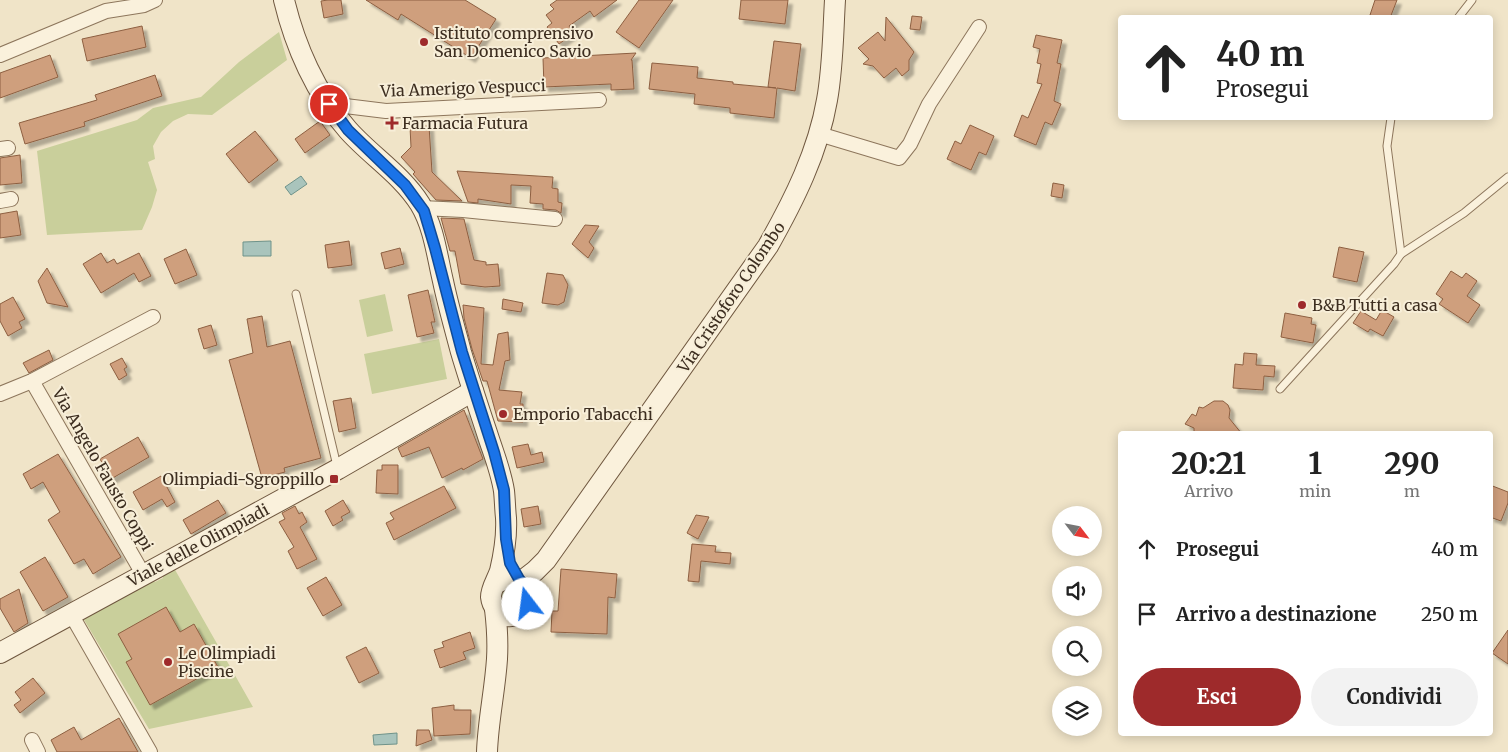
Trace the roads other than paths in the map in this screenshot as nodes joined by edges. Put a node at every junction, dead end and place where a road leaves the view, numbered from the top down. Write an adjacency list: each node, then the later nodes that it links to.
1 (155, 0): 7 (street)
2 (835, 0): 13 (street, Via Cristoforo Colombo)
3 (1472, 0): 5 (lane)
4 (283, 4): 9 (street)
5 (1460, 15)
6 (979, 27): 13 (street)
7 (0, 55)
8 (599, 100): 10 (street, Via Amerigo Vespucci)
9 (329, 104): 10 (street, Via Amerigo Vespucci); 12 (street)
10 (386, 111): 12 (street)
11 (1391, 120): 17 (lane)
12 (348, 130): 15 (street)
13 (819, 134): 26 (street, Via Cristoforo Colombo)
14 (1508, 177): 17 (lane)
15 (422, 208): 16 (street); 22 (street)
16 (555, 219)
17 (1401, 254): 21 (lane)
18 (296, 294): 24 (lane)
19 (153, 317): 20 (street)
20 (32, 381): 23 (street); 27 (street, Via Angelo Fausto Coppi)
21 (1280, 388)
22 (473, 391): 24 (street, Viale delle Olimpiadi); 25 (street)
23 (0, 394)
24 (338, 469): 27 (street, Viale delle Olimpiadi)
25 (506, 539): 28 (street); 29 (street)
26 (546, 560): 28 (street); 30 (street)
27 (143, 574): 32 (street, Viale delle Olimpiadi)
28 (520, 580): 29 (street); 30 (street)
29 (496, 584): 31 (street)
30 (527, 606): 31 (street); 34 (street)
31 (496, 609): 34 (street)
32 (70, 614): 33 (street, Viale delle Olimpiadi); 35 (street)
33 (0, 653)
34 (497, 661): 36 (street)
35 (150, 752)
36 (487, 752)

